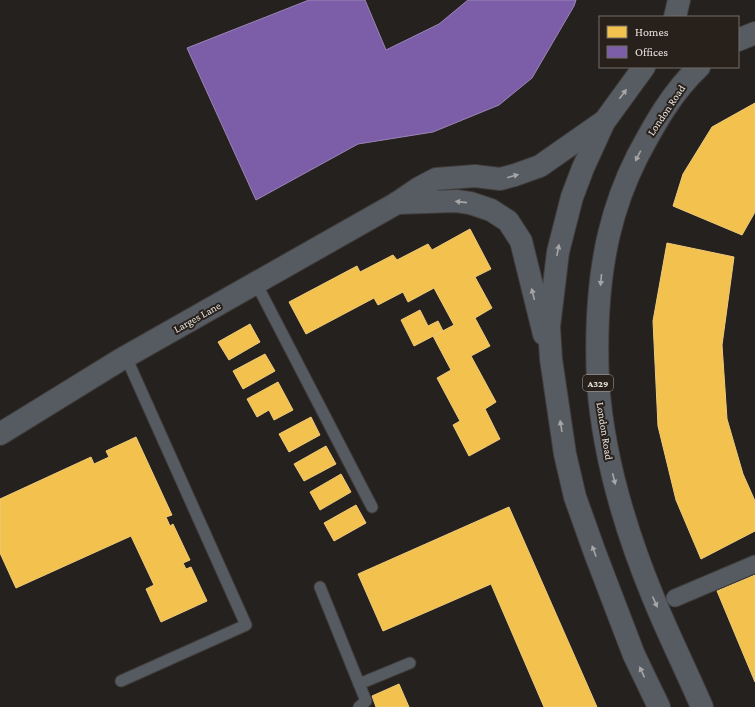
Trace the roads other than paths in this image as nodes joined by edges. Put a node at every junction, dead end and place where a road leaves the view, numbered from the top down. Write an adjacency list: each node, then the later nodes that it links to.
1 (679, 0): 2 (main road)
2 (675, 16)
3 (755, 33): 4 (main road)
4 (739, 40)
5 (643, 68): 7 (main road, one-way to 5)
6 (698, 68): 22 (main road, London Road / A329, one-way to 22)
7 (604, 122): 8 (main road, one-way to 7); 11 (main road, one-way to 7)
8 (397, 203): 9 (street, Larges Lane); 11 (main road, one-way to 8)
9 (256, 283): 10 (street, Larges Lane); 13 (lane)
10 (126, 357): 12 (street, Larges Lane); 18 (lane)
11 (552, 359): 21 (main road, one-way to 11)
12 (0, 434)
13 (372, 507)
14 (755, 564): 16 (street)
15 (320, 587): 19 (lane)
16 (675, 598)
17 (410, 663): 19 (lane)
18 (121, 681)
19 (359, 684): 20 (lane)
20 (359, 707)
21 (658, 707)
22 (702, 707)

